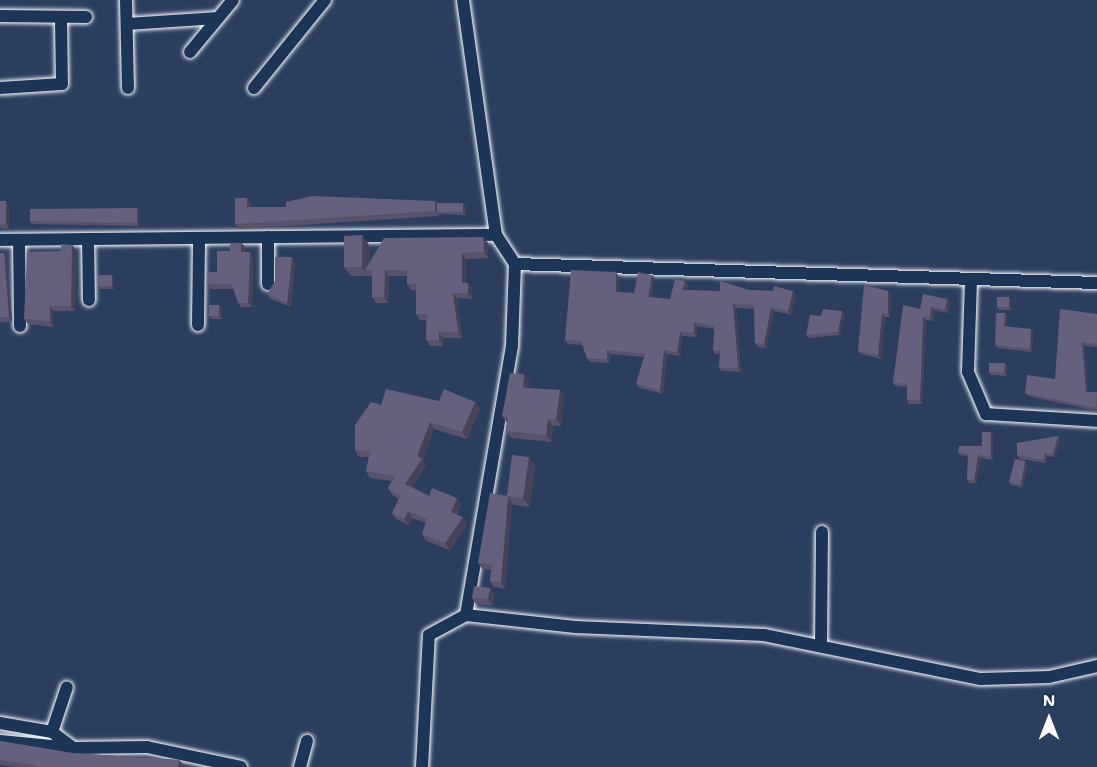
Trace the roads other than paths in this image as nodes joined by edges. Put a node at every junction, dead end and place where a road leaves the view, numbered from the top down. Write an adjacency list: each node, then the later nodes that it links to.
1 (126, 0): 9 (street)
2 (233, 0): 8 (street)
3 (326, 0): 13 (street)
4 (463, 0): 14 (street)
5 (0, 16): 7 (street)
6 (86, 17): 7 (street)
7 (61, 18): 11 (street)
8 (218, 18): 9 (street); 10 (street)
9 (127, 24): 12 (street)
10 (190, 52)
11 (0, 88)
12 (128, 88)
13 (254, 88)
14 (496, 235): 15 (street); 20 (street)
15 (268, 237): 16 (street); 23 (street)
16 (199, 238): 17 (street); 25 (street)
17 (88, 239): 19 (street); 24 (street)
18 (0, 240): 19 (street)
19 (19, 240): 26 (street)
20 (515, 264): 21 (street); 29 (street)
21 (971, 281): 22 (street); 27 (street)
22 (1097, 283)
23 (268, 284)
24 (89, 300)
25 (198, 325)
26 (20, 326)
27 (1097, 421)
28 (822, 532): 30 (street)
29 (466, 615): 30 (street); 40 (street)
30 (821, 646): 31 (street)
31 (1097, 666)
32 (67, 687): 34 (street)
33 (0, 723): 34 (street)
34 (52, 732): 37 (street)
35 (0, 741): 37 (street)
36 (307, 741): 39 (street)
37 (73, 748): 38 (street)
38 (242, 767)
39 (300, 767)
40 (422, 767)

